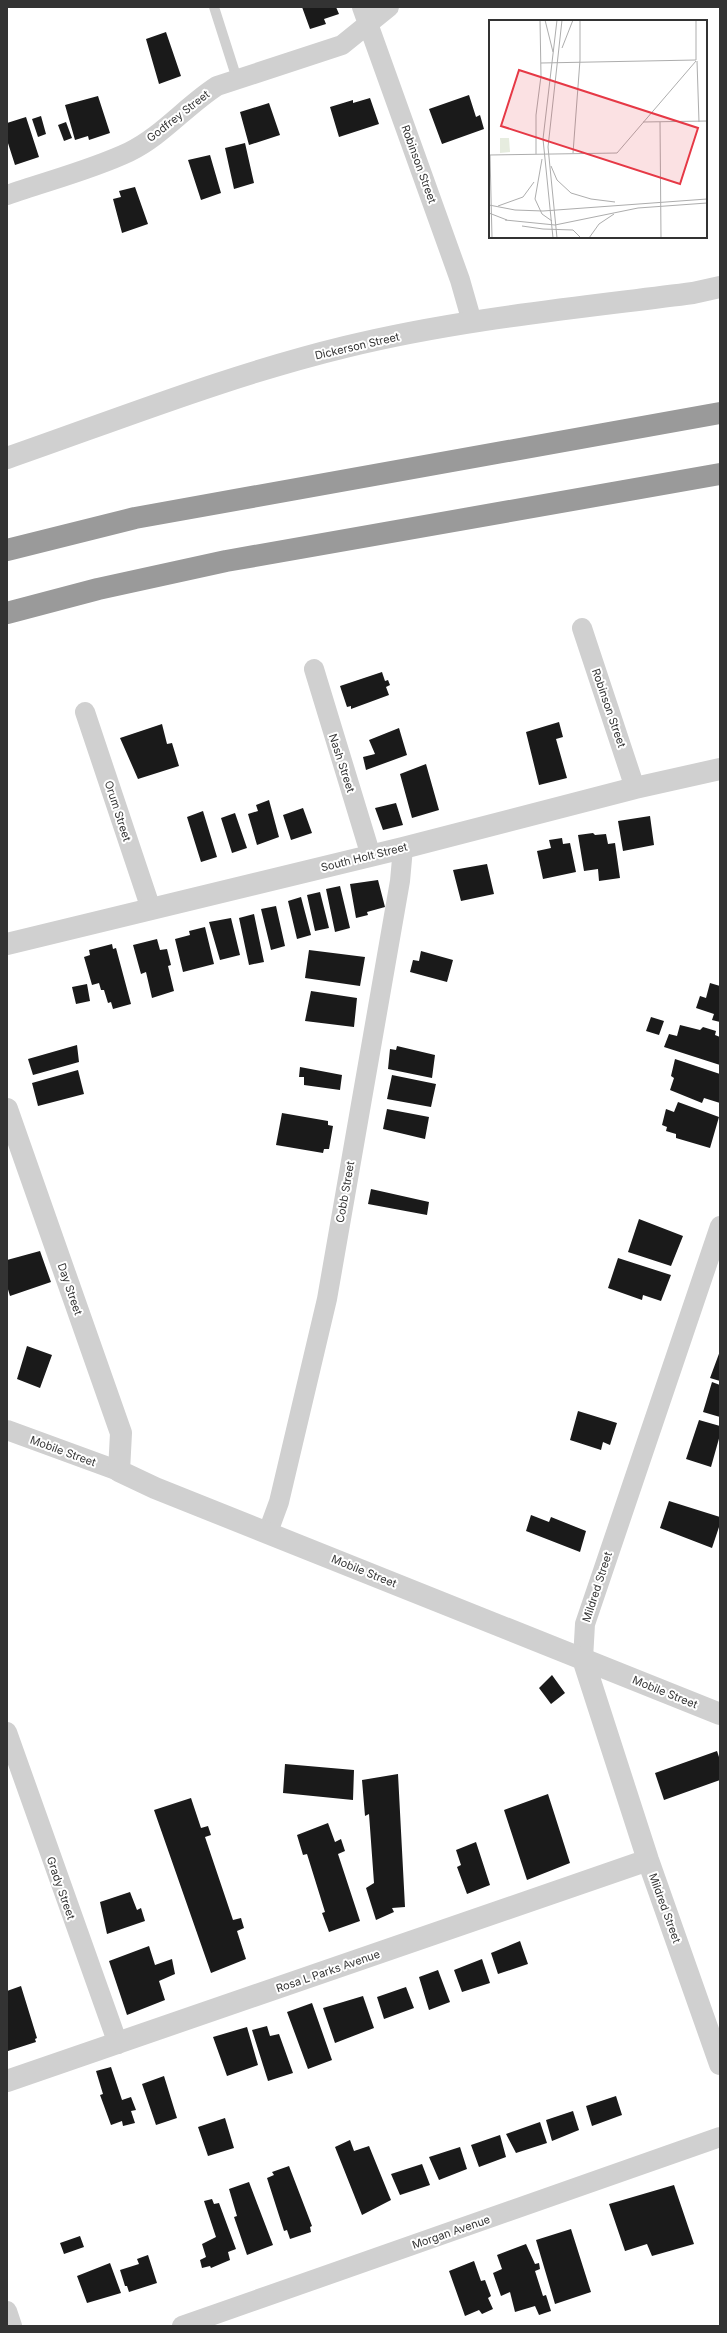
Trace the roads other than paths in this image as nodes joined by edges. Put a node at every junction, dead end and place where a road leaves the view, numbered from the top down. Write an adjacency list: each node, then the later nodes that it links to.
1 (214, 7): 4 (lane)
2 (389, 7): 3 (street, Godfrey Street)
3 (365, 15): 4 (street, Godfrey Street); 7 (street, Robinson Street)
4 (237, 79): 5 (street, Godfrey Street)
5 (7, 195)
6 (720, 287): 7 (street, Dickerson Street)
7 (472, 322): 9 (street, Dickerson Street)
8 (720, 413): 11 (highway)
9 (7, 458)
10 (720, 474): 12 (highway)
11 (7, 550)
12 (7, 613)
13 (582, 628): 17 (street, Robinson Street)
14 (314, 669): 19 (street, Nash Street)
15 (85, 712): 20 (street, Orum Street)
16 (720, 769): 17 (street, South Holt Street)
17 (635, 788): 18 (street, South Holt Street)
18 (402, 848): 19 (street, South Holt Street); 26 (street, Cobb Street)
19 (371, 856): 20 (street, South Holt Street)
20 (151, 909): 21 (street, South Holt Street)
21 (7, 944)
22 (7, 1109): 25 (street, Day Street)
23 (719, 1230): 27 (street, Mildred Street)
24 (7, 1430): 25 (street, Mobile Street)
25 (119, 1471): 26 (street, Mobile Street)
26 (268, 1532): 27 (street, Mobile Street)
27 (583, 1659): 28 (street, Mobile Street); 30 (street, Mildred Street)
28 (720, 1714)
29 (7, 1732): 31 (street, Grady Street)
30 (648, 1860): 31 (street, Rosa L Parks Avenue); 32 (street, Mildred Street)
31 (118, 2044): 33 (street, Rosa L Parks Avenue)
32 (720, 2064)
33 (7, 2081)
34 (720, 2137): 37 (street, Morgan Avenue)
35 (7, 2311): 36 (street)
36 (12, 2326)
37 (182, 2326)

